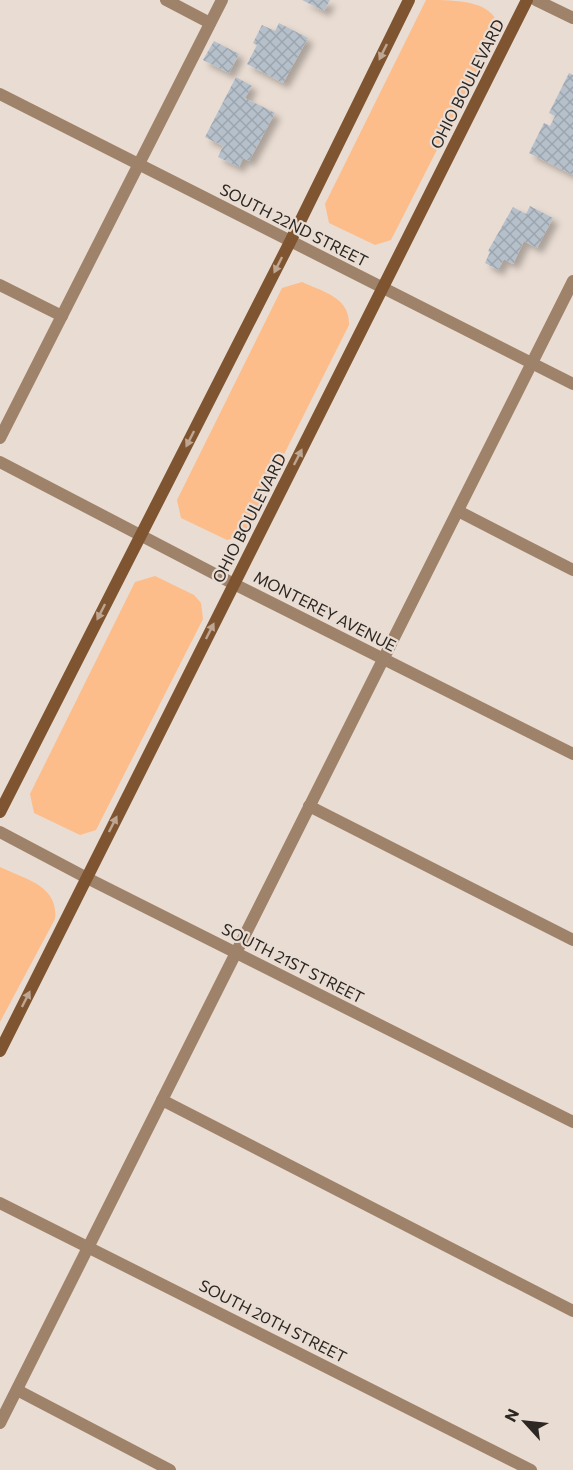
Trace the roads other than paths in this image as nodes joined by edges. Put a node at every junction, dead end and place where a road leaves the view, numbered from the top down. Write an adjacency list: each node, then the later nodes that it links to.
1 (166, 0): 7 (street)
2 (222, 0): 7 (street)
3 (409, 0): 10 (street, one-way to 10)
4 (527, 0): 13 (street, OHIO BOULEVARD)
5 (536, 0): 6 (street)
6 (573, 18)
7 (210, 23): 9 (street)
8 (0, 94): 9 (street, SOUTH 22ND STREET)
9 (139, 165): 10 (street, SOUTH 22ND STREET); 14 (street)
10 (290, 242): 13 (street, SOUTH 22ND STREET); 20 (street, one-way to 20)
11 (573, 281): 15 (street)
12 (0, 285): 14 (street)
13 (382, 289): 15 (street, SOUTH 22ND STREET); 22 (street, OHIO BOULEVARD, one-way to 13)
14 (62, 316): 17 (street)
15 (532, 363): 16 (street, SOUTH 22ND STREET); 19 (street)
16 (573, 384)
17 (0, 438)
18 (0, 462): 20 (street, MONTEREY AVENUE)
19 (458, 511): 21 (street); 23 (street)
20 (141, 535): 22 (street, MONTEREY AVENUE); 26 (street, one-way to 26)
21 (573, 570)
22 (234, 584): 23 (street, MONTEREY AVENUE); 28 (street, OHIO BOULEVARD, one-way to 22)
23 (383, 659): 24 (street, MONTEREY AVENUE); 25 (street)
24 (573, 754)
25 (309, 806): 29 (street); 30 (street)
26 (0, 812)
27 (0, 832): 28 (street, SOUTH 21ST STREET)
28 (87, 878): 30 (street, SOUTH 21ST STREET); 31 (street, OHIO BOULEVARD, one-way to 28)
29 (573, 940)
30 (236, 953): 32 (street); 33 (street, SOUTH 21ST STREET)
31 (0, 1051)
32 (162, 1100): 35 (street); 36 (street)
33 (573, 1122)
34 (0, 1203): 35 (street, SOUTH 20TH STREET)
35 (89, 1247): 37 (street); 40 (street, SOUTH 20TH STREET)
36 (573, 1311)
37 (17, 1390): 38 (street); 39 (street)
38 (0, 1423)
39 (170, 1470)
40 (531, 1470)

